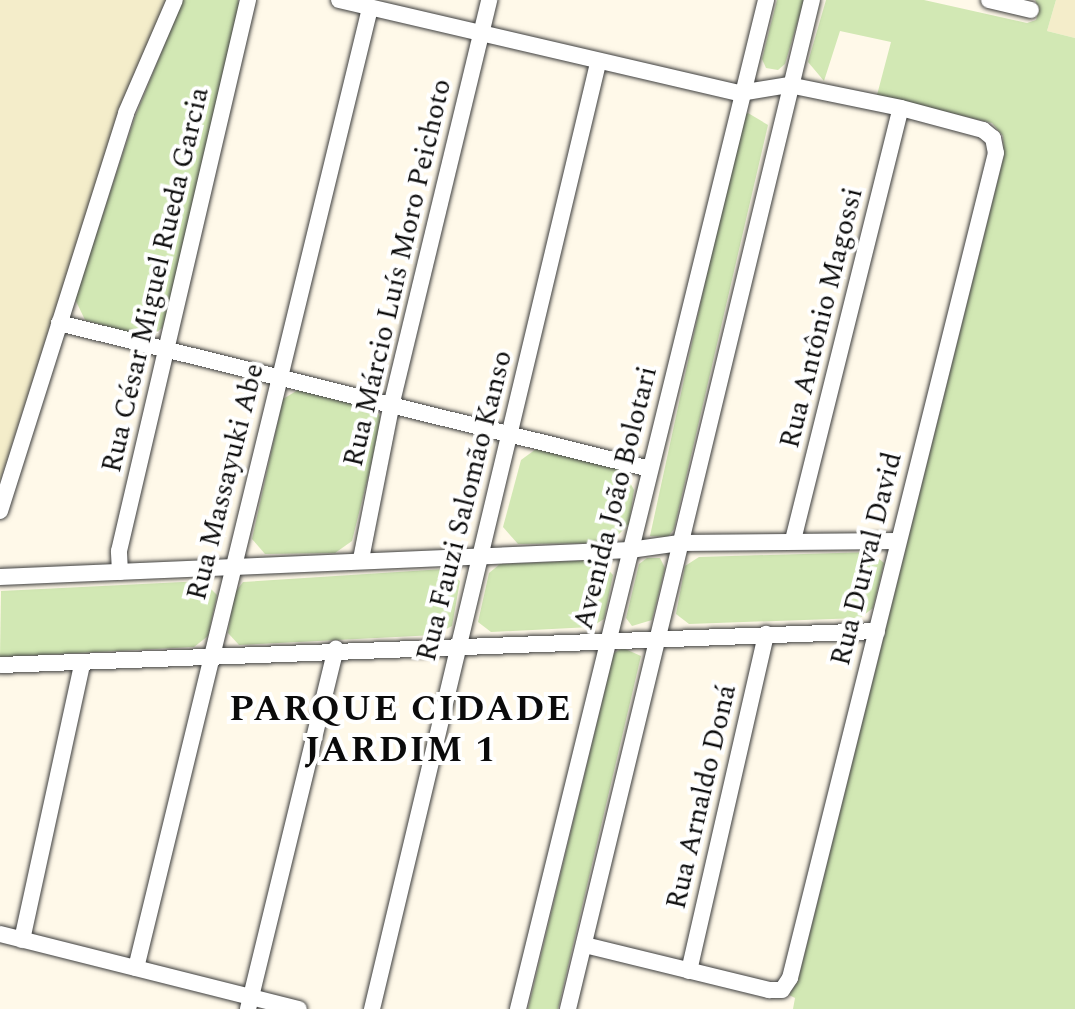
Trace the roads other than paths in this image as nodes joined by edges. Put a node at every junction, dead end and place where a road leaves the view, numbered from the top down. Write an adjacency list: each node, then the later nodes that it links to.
1 (175, 0): 15 (street)
2 (248, 0): 16 (street, Rua César Miguel Rueda Garcia)
3 (339, 0): 8 (street)
4 (489, 0): 10 (street, Rua Márcio Luís Moro Peichoto)
5 (766, 0): 13 (street, Avenida João Bolotari)
6 (812, 0): 12 (street)
7 (989, 0): 9 (street)
8 (370, 8): 10 (street); 17 (street, Rua Massayuki Abe)
9 (1031, 10)
10 (482, 31): 11 (street); 18 (street, Rua Márcio Luís Moro Peichoto)
11 (598, 63): 13 (street); 19 (street, Rua Fauzi Salomão Kanso)
12 (789, 85): 13 (street); 14 (street); 24 (street)
13 (740, 93): 20 (street, Avenida João Bolotari)
14 (901, 108): 22 (street, Rua Antônio Magossi); 23 (street, Rua Durval David)
15 (59, 323): 16 (street); 21 (street)
16 (166, 349): 17 (street); 29 (street, Rua César Miguel Rueda Garcia)
17 (278, 377): 18 (street); 28 (street, Rua Massayuki Abe)
18 (392, 402): 19 (street); 27 (street, Rua Márcio Luís Moro Peichoto)
19 (511, 433): 20 (street); 26 (street, Rua Fauzi Salomão Kanso)
20 (650, 469): 25 (street, Avenida João Bolotari)
21 (0, 511)
22 (793, 540): 23 (street); 24 (street)
23 (897, 541): 31 (street, Rua Durval David)
24 (680, 543): 25 (street); 33 (street)
25 (630, 550): 26 (street); 34 (street, Avenida João Bolotari)
26 (480, 555): 27 (street); 35 (street, Rua Fauzi Salomão Kanso)
27 (361, 559): 28 (street)
28 (233, 564): 29 (street); 37 (street, Rua Massayuki Abe)
29 (120, 572): 30 (street)
30 (0, 577)
31 (877, 631): 32 (street); 44 (street, Rua Durval David)
32 (766, 634): 33 (street); 44 (street, Rua Arnaldo Doná)
33 (658, 638): 34 (street); 42 (street)
34 (607, 642): 35 (street); 48 (street, Avenida João Bolotari)
35 (456, 644): 36 (street); 47 (street, Rua Fauzi Salomão Kanso)
36 (336, 649): 37 (street); 45 (street)
37 (211, 654): 38 (street); 43 (street, Rua Massayuki Abe)
38 (82, 664): 39 (street); 41 (street)
39 (0, 665)
40 (0, 934): 41 (street)
41 (22, 940): 43 (street)
42 (585, 945): 44 (street); 49 (street)
43 (136, 968): 45 (street)
44 (689, 971)
45 (250, 1003): 46 (street)
46 (299, 1009)
47 (372, 1009)
48 (518, 1009)
49 (568, 1009)

